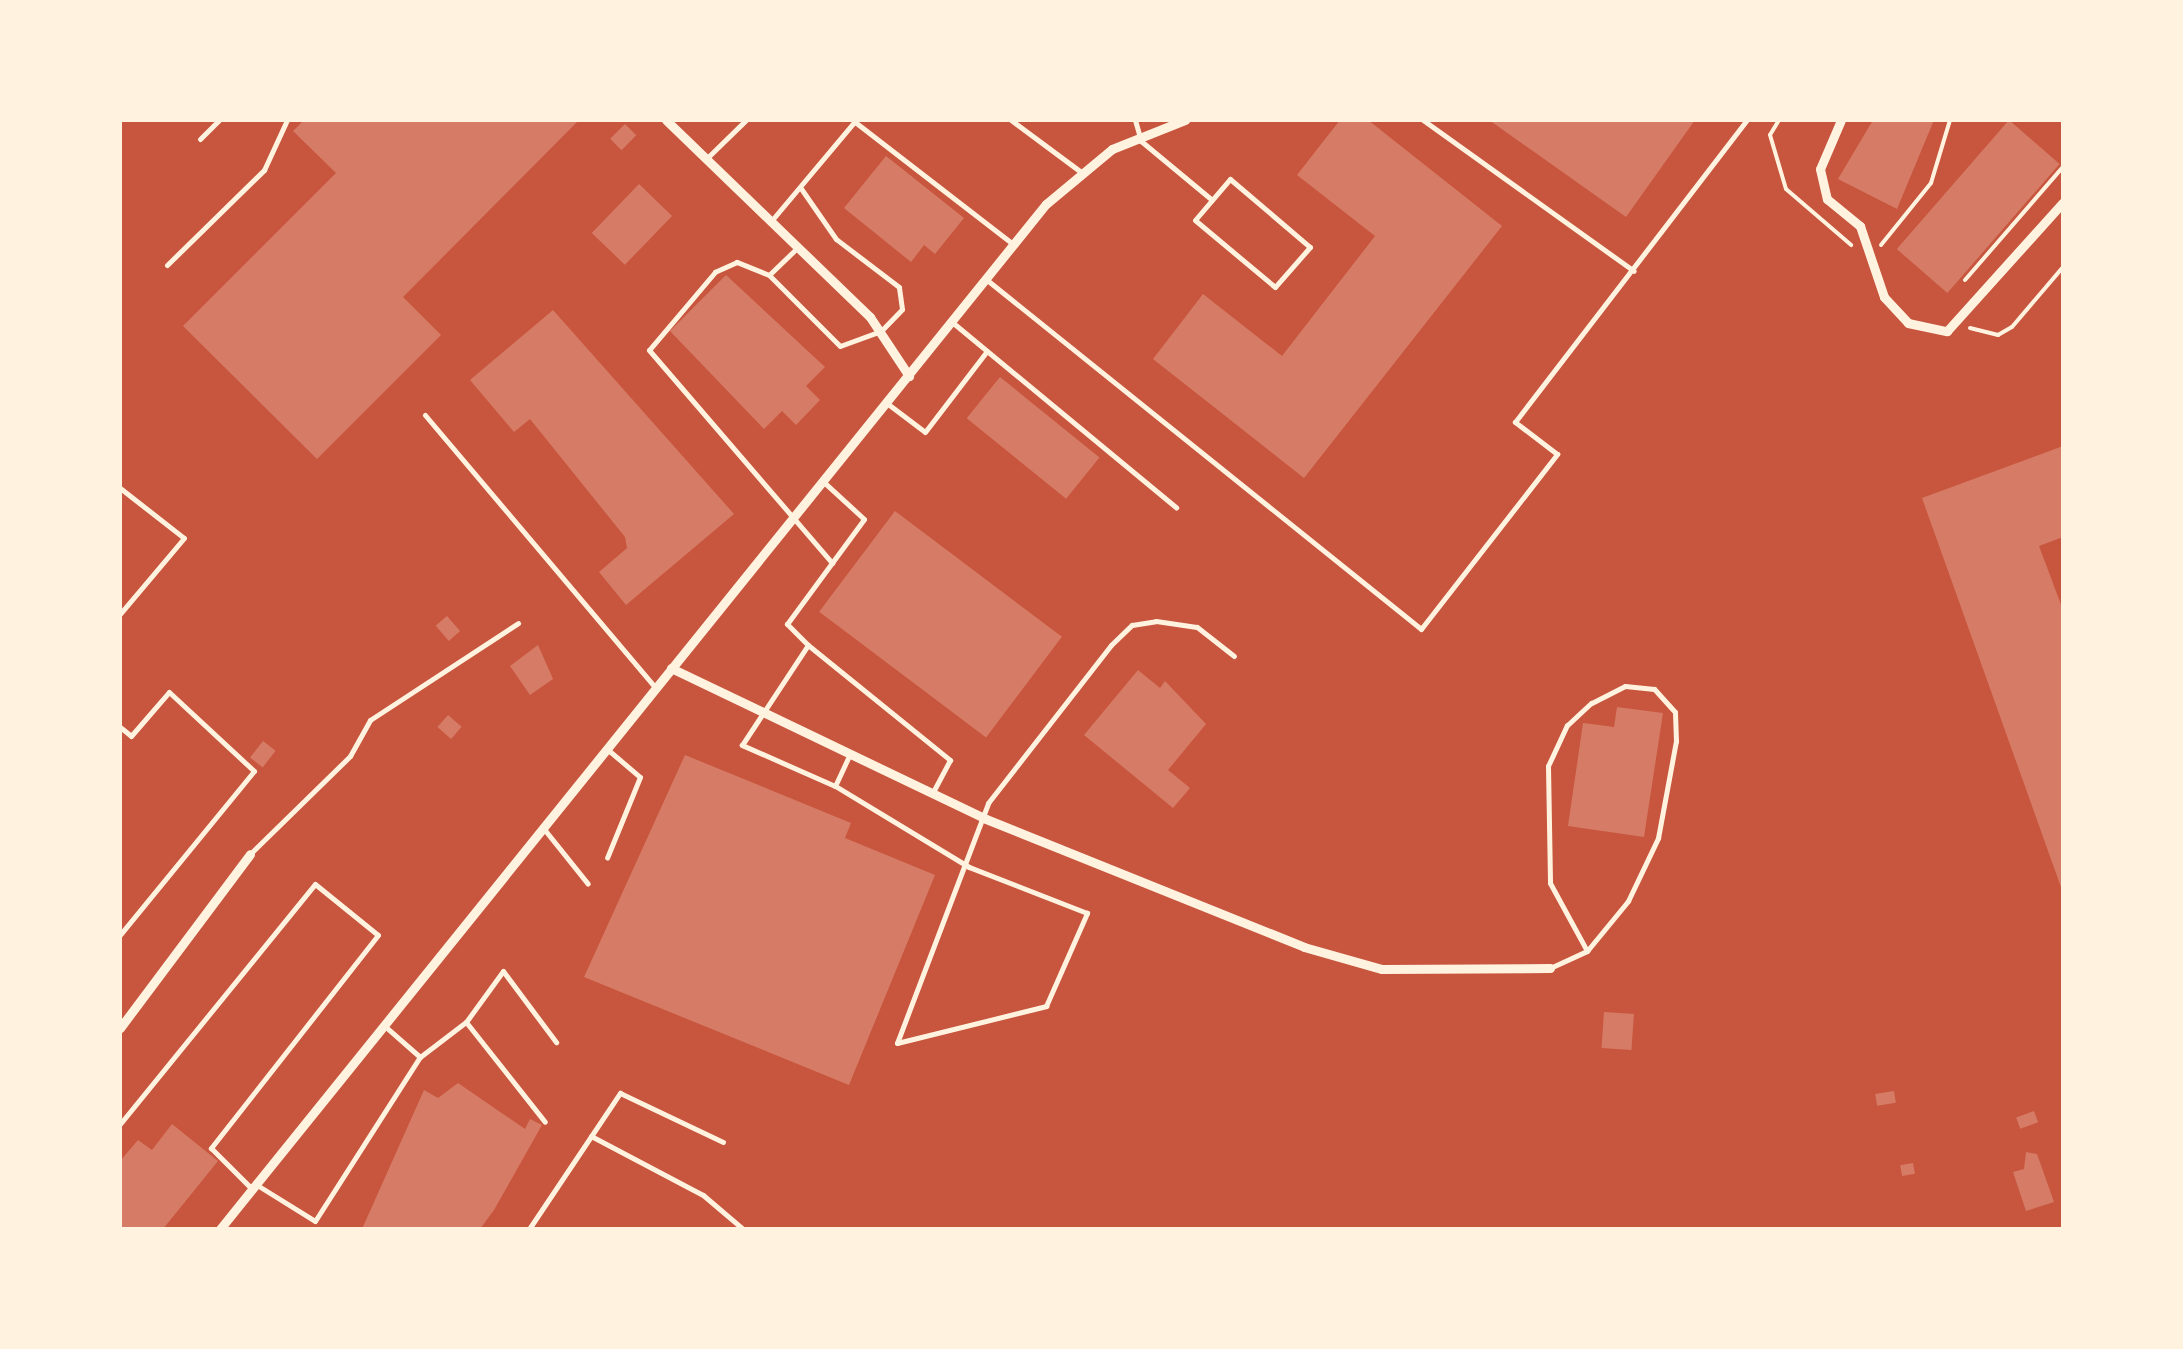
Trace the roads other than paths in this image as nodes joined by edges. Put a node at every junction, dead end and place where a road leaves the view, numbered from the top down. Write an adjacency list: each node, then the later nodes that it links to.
1 (219, 120): 12 (lane)
2 (287, 120): 22 (lane)
3 (666, 120): 14 (street)
4 (746, 120): 14 (lane)
5 (1011, 120): 15 (lane)
6 (1135, 120): 13 (lane)
7 (1184, 120): 13 (street)
8 (1423, 120): 23 (lane)
9 (1747, 120): 23 (lane)
10 (1841, 120): 18 (street)
11 (856, 121): 16 (lane); 20 (lane)
12 (200, 140)
13 (1141, 141): 15 (street); 17 (lane)
14 (706, 159): 19 (street)
15 (1081, 172): 20 (street)
16 (800, 187): 19 (lane); 27 (lane)
17 (1212, 200): 17 (lane)
18 (2063, 202)
19 (770, 222): 21 (street)
20 (1013, 244): 25 (street)
21 (798, 247): 24 (lane); 27 (street)
22 (168, 265)
23 (1634, 272): 25 (lane)
24 (768, 274): 27 (lane); 35 (lane)
25 (985, 278): 26 (street)
26 (950, 320): 28 (lane); 29 (street)
27 (880, 332): 29 (street)
28 (987, 351): 30 (lane); 34 (lane)
29 (909, 376): 30 (street)
30 (888, 404): 32 (street)
31 (426, 415): 42 (lane)
32 (826, 484): 35 (street); 36 (lane)
33 (120, 488): 37 (lane)
34 (1176, 506)
35 (791, 525): 36 (lane); 41 (street)
36 (832, 563): 39 (lane)
37 (120, 614)
38 (518, 624): 51 (lane)
39 (808, 645): 43 (lane); 48 (lane)
40 (1234, 656): 49 (lane)
41 (671, 668): 42 (street); 43 (street)
42 (655, 687): 45 (street)
43 (756, 713): 46 (street); 47 (lane)
44 (120, 726): 55 (lane)
45 (605, 747): 50 (street); 52 (lane)
46 (848, 758): 47 (lane); 48 (street)
47 (835, 786): 53 (lane)
48 (932, 795): 49 (street)
49 (986, 819): 53 (lane); 57 (street)
50 (542, 827): 54 (lane); 60 (street)
51 (250, 854): 59 (street)
52 (607, 858)
53 (970, 867): 53 (lane)
54 (588, 884)
55 (120, 935)
56 (1587, 951): 56 (lane); 57 (lane)
57 (1550, 968)
58 (466, 1022): 61 (lane); 62 (lane); 63 (lane)
59 (120, 1028)
60 (388, 1028): 62 (lane); 67 (street)
61 (556, 1042)
62 (420, 1057): 67 (lane)
63 (545, 1122)
64 (120, 1124): 67 (lane)
65 (591, 1136): 66 (lane); 69 (lane); 70 (lane)
66 (724, 1142)
67 (254, 1187): 68 (street)
68 (220, 1229)
69 (529, 1229)
70 (744, 1229)

